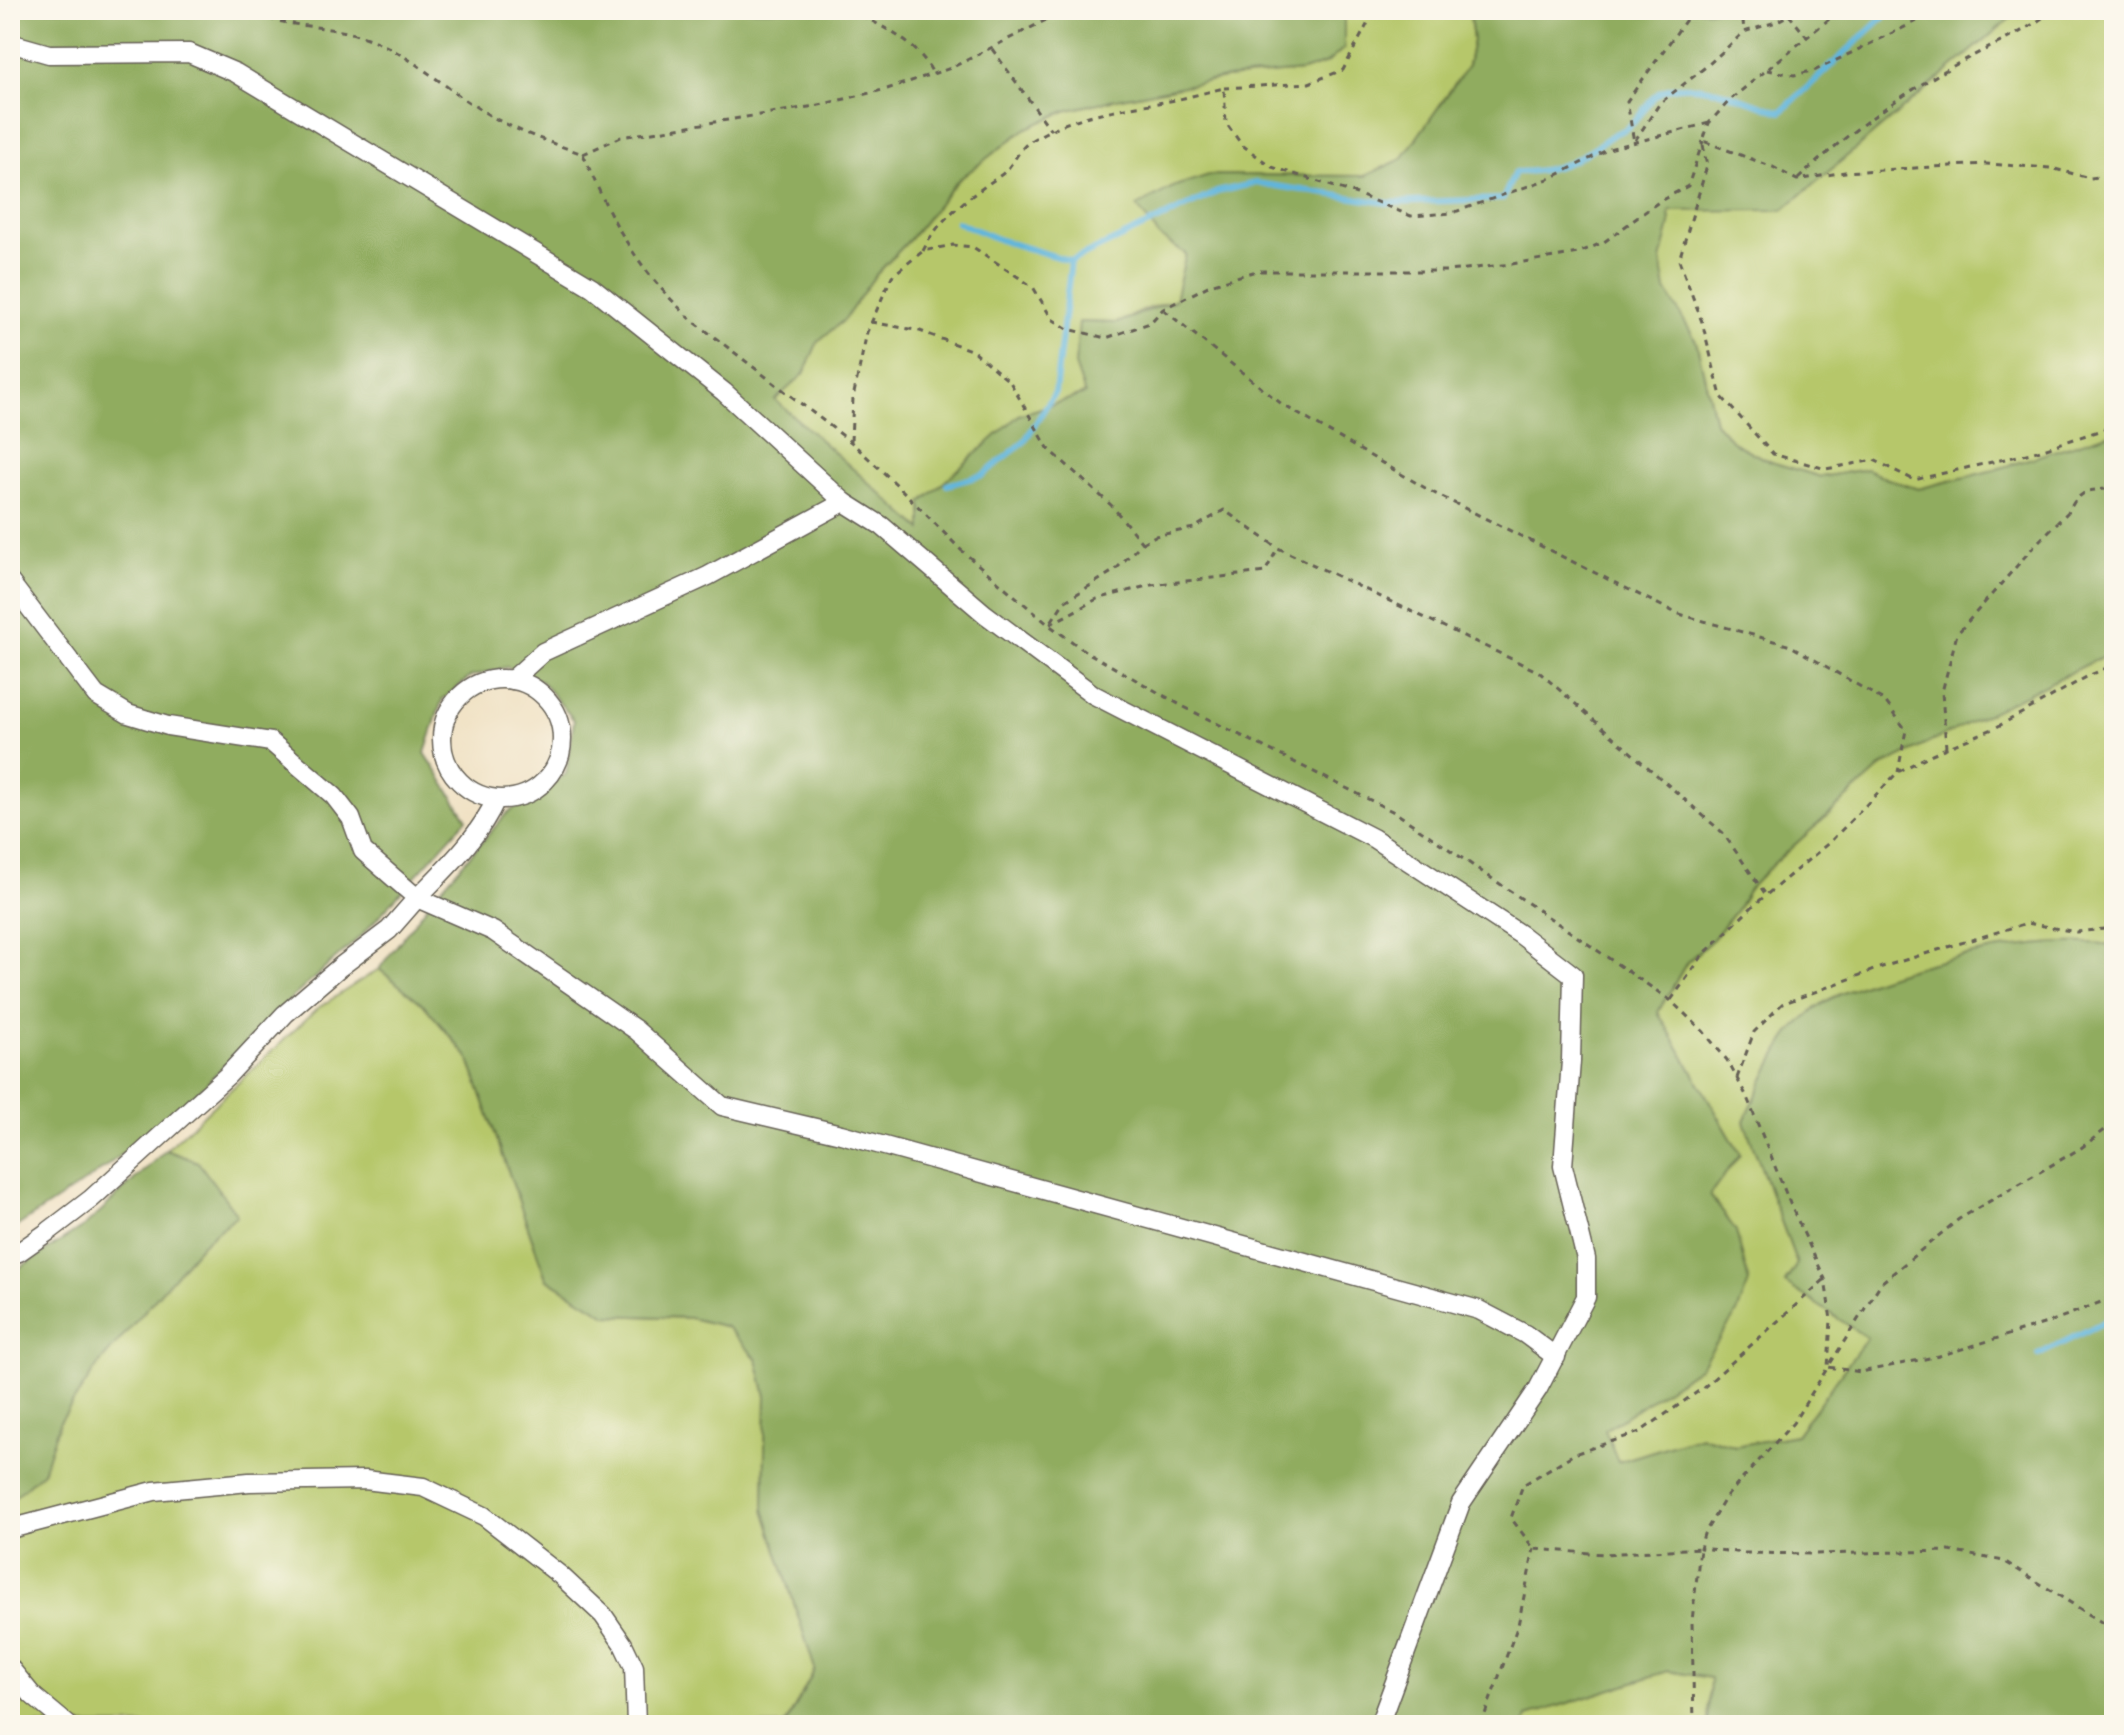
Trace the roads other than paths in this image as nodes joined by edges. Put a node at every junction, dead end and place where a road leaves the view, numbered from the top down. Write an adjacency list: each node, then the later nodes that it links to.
1 (10, 43): 2 (lane)
2 (844, 502): 4 (lane); 8 (lane)
3 (10, 582): 6 (lane)
4 (512, 680): 5 (lane); 5 (lane)
5 (496, 799): 6 (lane)
6 (417, 898): 7 (lane); 8 (lane)
7 (10, 1255)
8 (1556, 1357): 13 (lane)
9 (10, 1529): 12 (lane)
10 (10, 1668): 11 (lane)
11 (68, 1725)
12 (636, 1725)
13 (1379, 1725)

